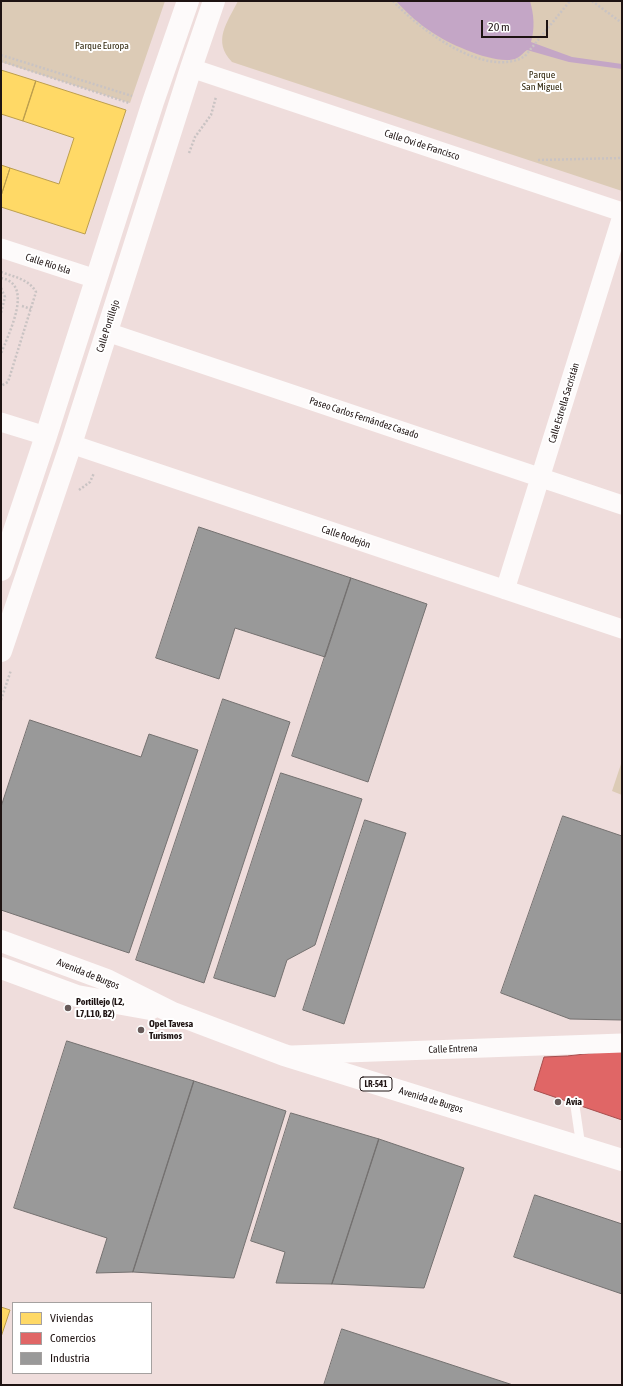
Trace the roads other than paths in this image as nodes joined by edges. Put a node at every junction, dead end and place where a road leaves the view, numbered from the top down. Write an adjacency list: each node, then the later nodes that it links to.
1 (188, 1): 7 (main road)
2 (214, 1): 3 (main road, Calle Portillejo)
3 (191, 68): 4 (street, Calle Ovi de Francisco); 8 (main road, Calle Portillejo)
4 (622, 212)
5 (622, 216): 12 (street, Calle Estrella Sacristán)
6 (1, 248): 7 (street, Calle Río Isla)
7 (96, 279): 10 (main road)
8 (106, 332): 11 (main road, Calle Portillejo); 12 (street, Paseo Carlos Fernández Casado)
9 (1, 422): 10 (street)
10 (46, 436): 14 (main road)
11 (71, 444): 15 (street, Calle Rodejón); 17 (main road, Calle Portillejo)
12 (540, 477): 13 (street, Paseo Carlos Fernández Casado); 15 (street, Calle Estrella Sacristán)
13 (622, 504)
14 (1, 570)
15 (505, 590): 16 (street, Calle Rodejón)
16 (622, 629)
17 (1, 651)
18 (1, 942): 20 (main road, Avenida de Burgos / LR-541)
19 (1, 968): 20 (main road, Avenida de Burgos / LR-541)
20 (173, 1013): 22 (main road, Avenida de Burgos / LR-541)
21 (622, 1043): 22 (street, Calle Entrena)
22 (284, 1056): 24 (main road, Avenida de Burgos / LR-541)
23 (575, 1106): 24 (lane)
24 (582, 1146): 25 (main road, Avenida de Burgos / LR-541)
25 (622, 1160)

